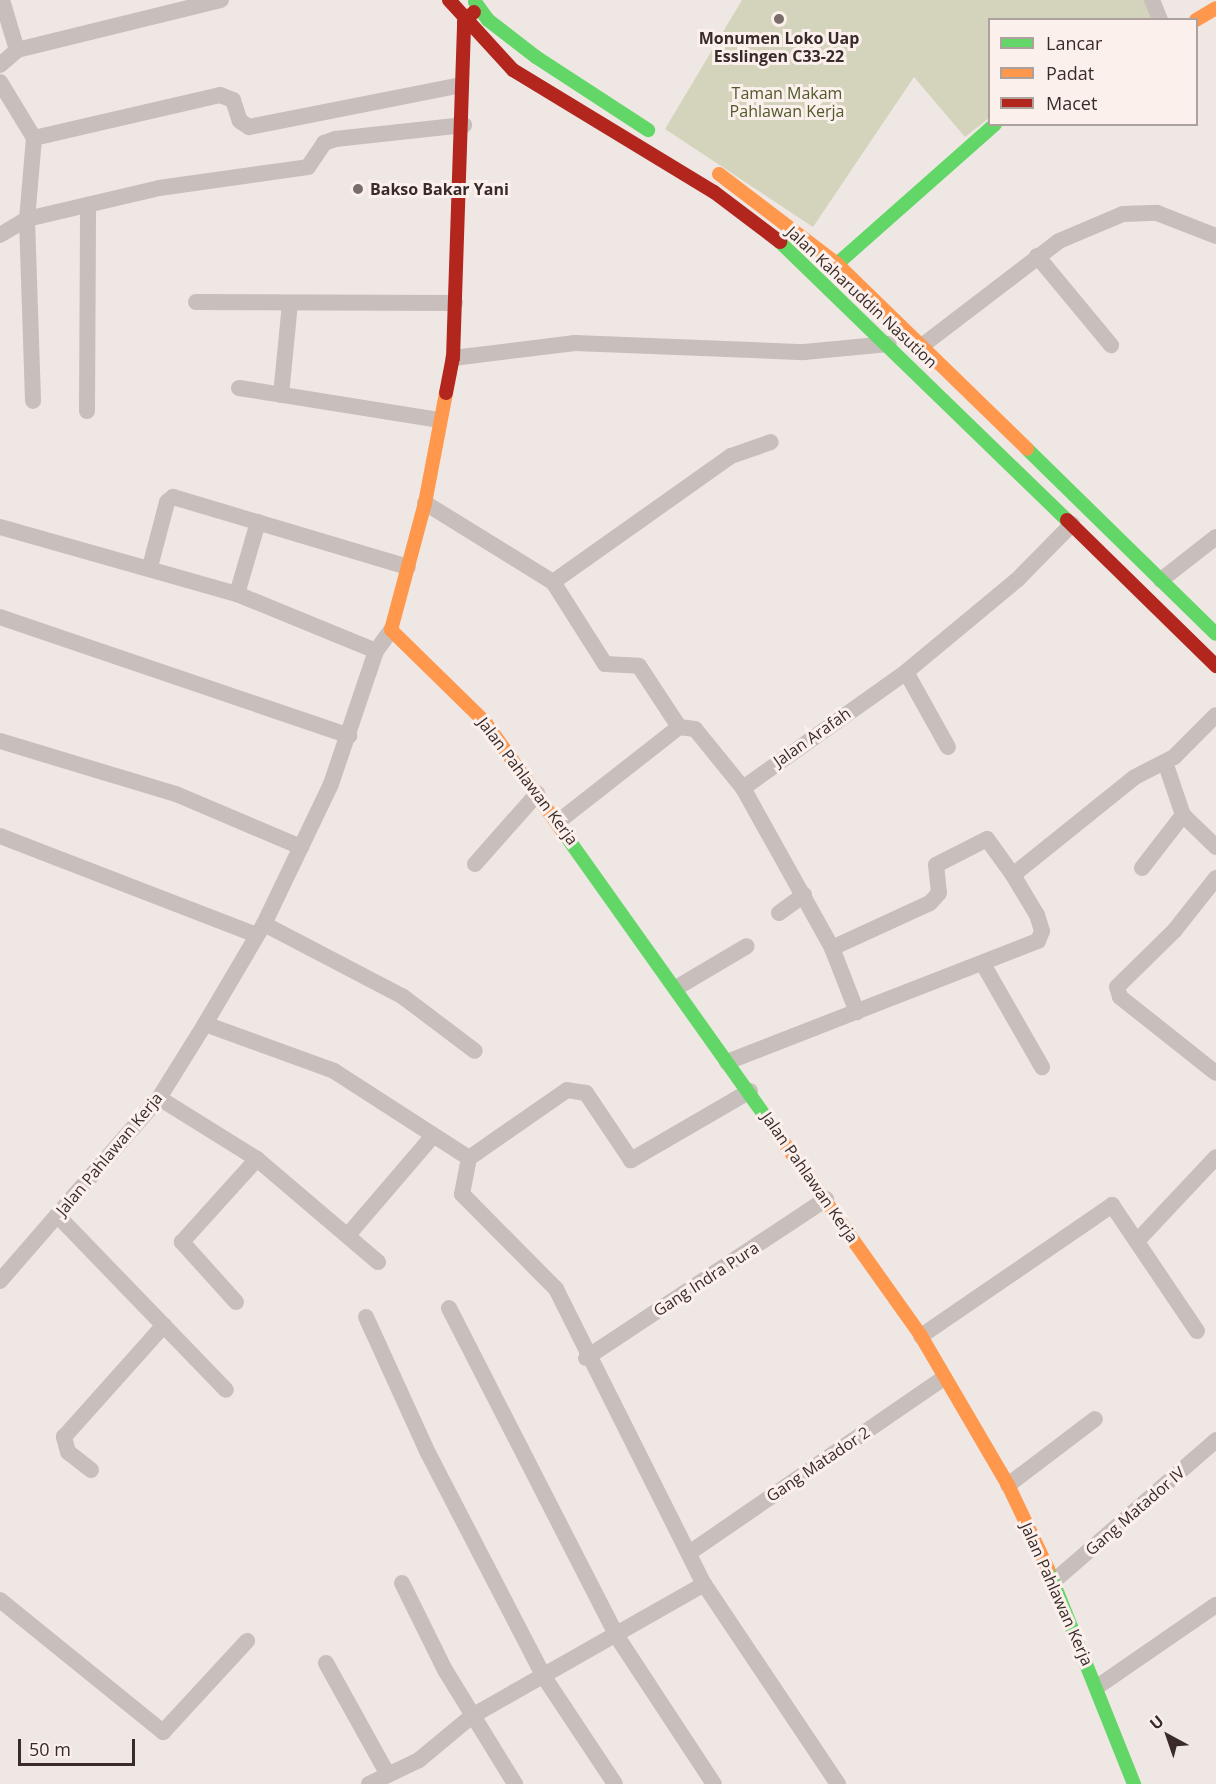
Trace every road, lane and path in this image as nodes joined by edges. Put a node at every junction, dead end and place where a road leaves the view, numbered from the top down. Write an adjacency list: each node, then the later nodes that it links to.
1 (2, 0): 11 (street)
2 (221, 0): 5 (street)
3 (449, 0): 10 (main road, Jalan Kaharuddin Nasution)
4 (1152, 0): 8 (street)
5 (191, 4): 11 (street)
6 (475, 4): 10 (main road); 18 (main road)
7 (1216, 8): 9 (main road)
8 (1159, 18)
9 (1198, 19)
10 (464, 22): 14 (main road, Jalan Pahlawan Kerja); 29 (main road, Jalan Kaharuddin Nasution)
11 (17, 50): 12 (street)
12 (0, 65)
13 (0, 82): 17 (street)
14 (461, 85): 15 (main road, Jalan Pahlawan Kerja); 17 (street)
15 (464, 125): 20 (street); 27 (main road, Jalan Pahlawan Kerja)
16 (993, 126): 25 (main road)
17 (34, 138): 21 (street)
18 (666, 141)
19 (706, 166): 25 (main road, Jalan Kaharuddin Nasution)
20 (88, 207): 21 (street); 37 (street)
21 (27, 219): 22 (street); 36 (street)
22 (0, 235)
23 (1216, 236): 24 (street)
24 (1037, 256): 30 (street); 31 (street)
25 (837, 264): 30 (main road, Jalan Kaharuddin Nasution)
26 (196, 302): 28 (street)
27 (455, 303): 28 (street); 32 (main road, Jalan Pahlawan Kerja)
28 (290, 304): 34 (street)
29 (889, 344): 32 (street); 38 (main road, Jalan Kaharuddin Nasution)
30 (923, 345): 35 (main road, Jalan Kaharuddin Nasution)
31 (1111, 345)
32 (453, 358): 39 (main road, Jalan Pahlawan Kerja)
33 (238, 388): 34 (street)
34 (281, 395): 39 (street)
35 (975, 398): 38 (main road); 48 (main road, Jalan Kaharuddin Nasution)
36 (33, 401)
37 (87, 411)
38 (961, 414): 43 (main road, Jalan Kaharuddin Nasution)
39 (438, 420): 41 (main road, Jalan Pahlawan Kerja)
40 (771, 442): 49 (street)
41 (425, 503): 47 (main road, Jalan Pahlawan Kerja); 49 (street)
42 (258, 522): 46 (street); 47 (street); 50 (street)
43 (1072, 524): 55 (main road, Jalan Kaharuddin Nasution); 56 (street, Jalan Arafah)
44 (0, 527): 46 (street)
45 (1216, 537): 48 (street)
46 (150, 567): 50 (street)
47 (408, 567): 52 (main road, Jalan Pahlawan Kerja)
48 (1161, 580): 53 (main road, Jalan Kaharuddin Nasution)
49 (553, 582): 58 (street)
50 (237, 594): 54 (street)
51 (0, 618): 59 (street)
52 (391, 630): 54 (street, Jalan Pahlawan Kerja); 64 (main road, Jalan Pahlawan Kerja)
53 (1216, 634)
54 (376, 651): 59 (street, Jalan Pahlawan Kerja)
55 (1216, 666)
56 (906, 672): 61 (street); 63 (street, Jalan Arafah)
57 (1216, 715): 62 (street)
58 (679, 727): 63 (street); 66 (street)
59 (350, 736): 68 (street, Jalan Pahlawan Kerja)
60 (0, 741): 68 (street)
61 (948, 747)
62 (1165, 762): 65 (street); 72 (street)
63 (743, 788): 74 (street)
64 (537, 794): 66 (main road, Jalan Pahlawan Kerja); 70 (street)
65 (1183, 814): 69 (street); 71 (street)
66 (559, 821): 80 (main road, Jalan Pahlawan Kerja)
67 (0, 837): 76 (street)
68 (301, 847): 76 (street, Jalan Pahlawan Kerja)
69 (1216, 847)
70 (475, 864)
71 (1142, 868)
72 (1013, 875): 78 (street); 79 (street)
73 (1216, 878): 86 (street)
74 (804, 895): 75 (street); 78 (street)
75 (779, 913)
76 (260, 929): 82 (street, Jalan Pahlawan Kerja); 83 (street)
77 (747, 946): 80 (street)
78 (832, 948): 81 (street)
79 (983, 964): 81 (street); 85 (street)
80 (676, 988): 84 (main road, Jalan Pahlawan Kerja)
81 (857, 1012): 84 (street)
82 (205, 1024): 88 (street, Jalan Pahlawan Kerja); 89 (street)
83 (475, 1051)
84 (727, 1062): 87 (main road, Jalan Pahlawan Kerja)
85 (1042, 1067)
86 (1216, 1073)
87 (750, 1091): 91 (street); 93 (main road, Jalan Pahlawan Kerja)
88 (159, 1098): 92 (street); 94 (street, Jalan Pahlawan Kerja)
89 (431, 1138): 91 (street); 95 (street)
90 (1216, 1157): 96 (street)
91 (469, 1158): 105 (street)
92 (257, 1159): 95 (street); 99 (street)
93 (826, 1199): 104 (main road, Jalan Pahlawan Kerja); 105 (street, Gang Indra Pura)
94 (57, 1215): 98 (street, Jalan Pahlawan Kerja); 102 (street)
95 (348, 1235): 97 (street)
96 (1139, 1239): 103 (street); 104 (street)
97 (378, 1262)
98 (0, 1281)
99 (236, 1302)
100 (449, 1308): 118 (street)
101 (366, 1317): 121 (street)
102 (164, 1325): 107 (street); 110 (street)
103 (1197, 1331)
104 (921, 1336): 106 (main road, Jalan Pahlawan Kerja)
105 (586, 1358): 112 (street)
106 (944, 1378): 111 (main road, Jalan Pahlawan Kerja); 112 (street, Gang Matador 2)
107 (226, 1390)
108 (1095, 1419): 111 (street)
109 (1216, 1440): 113 (street, Gang Matador IV)
110 (91, 1470)
111 (1008, 1485): 113 (main road, Jalan Pahlawan Kerja)
112 (692, 1551): 115 (street)
113 (1054, 1581): 122 (main road, Jalan Pahlawan Kerja)
114 (402, 1583): 123 (street)
115 (704, 1584): 118 (street); 129 (street)
116 (0, 1600): 119 (street)
117 (1216, 1605): 122 (street)
118 (615, 1635): 121 (street); 128 (street)
119 (247, 1641)
120 (326, 1663): 124 (street)
121 (544, 1677): 123 (street); 127 (street)
122 (1097, 1687): 130 (main road, Jalan Pahlawan Kerja)
123 (472, 1716): 124 (street); 126 (street)
124 (388, 1775): 125 (street)
125 (369, 1784)
126 (515, 1784)
127 (615, 1784)
128 (714, 1784)
129 (838, 1784)
130 (1134, 1784)

